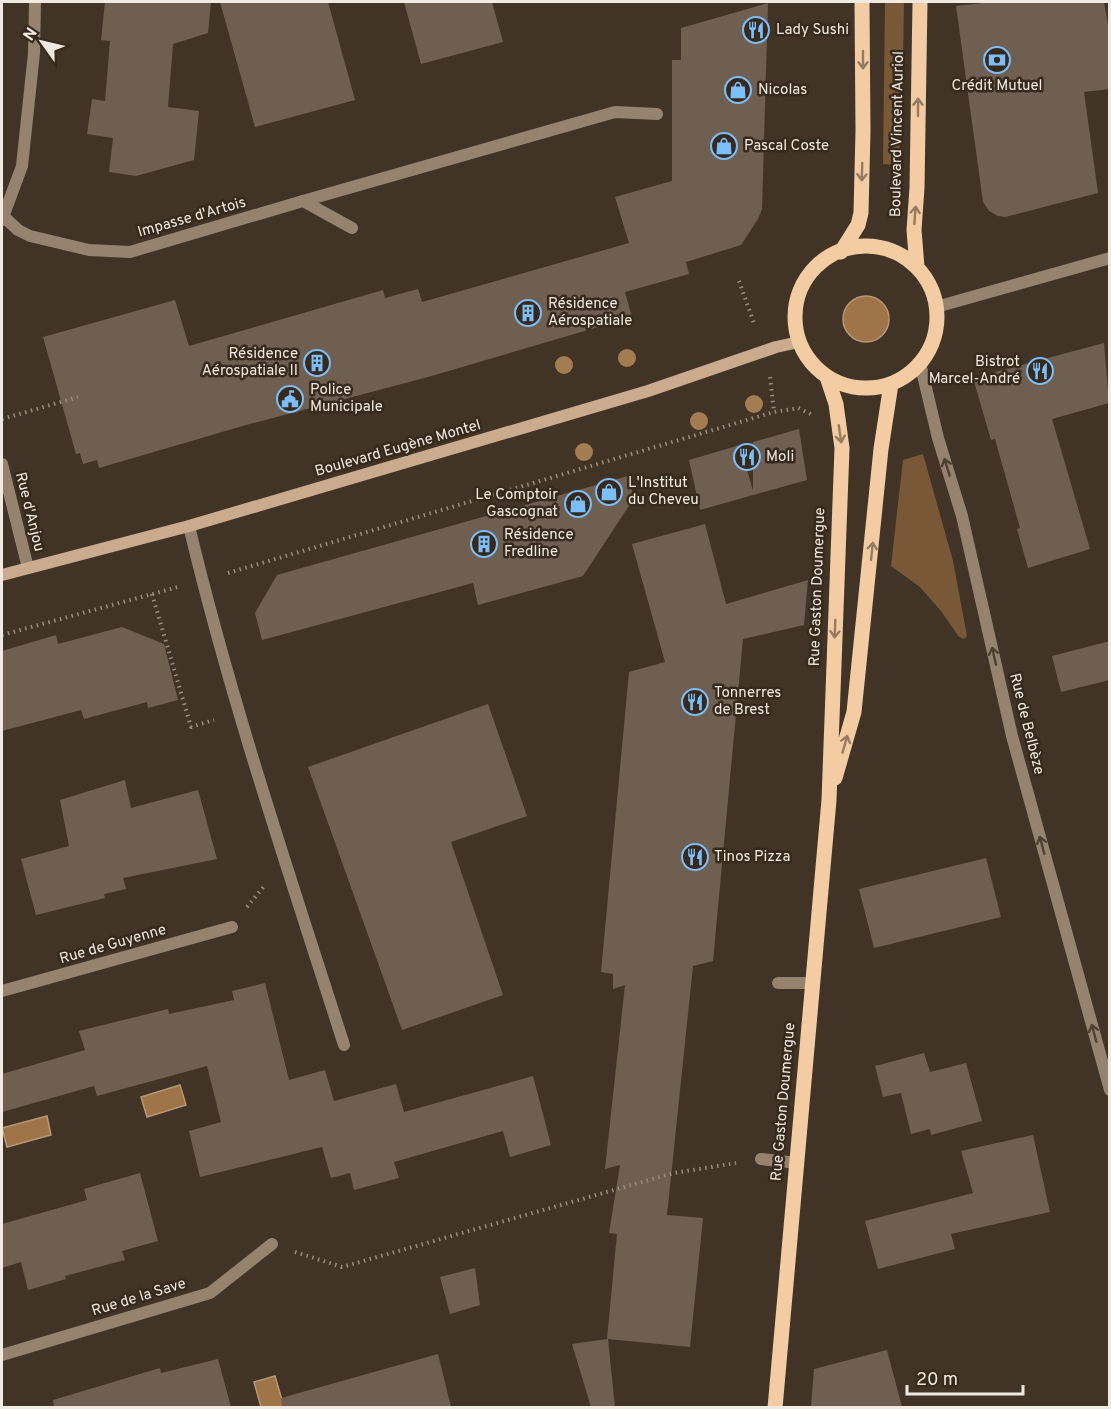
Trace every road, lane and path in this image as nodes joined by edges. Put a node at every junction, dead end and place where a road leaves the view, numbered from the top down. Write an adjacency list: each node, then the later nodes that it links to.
1 (35, 2): 6 (street)
2 (862, 2): 8 (main road, one-way to 8)
3 (920, 2): 10 (main road, Boulevard Vincent Auriol, one-way to 3)
4 (657, 114): 5 (street, Impasse d'Artois)
5 (303, 201): 6 (street, Impasse d'Artois); 7 (street)
6 (2, 218)
7 (352, 228)
8 (841, 252): 10 (main road); 14 (main road)
9 (1110, 258): 12 (street)
10 (917, 267): 12 (main road)
11 (739, 281): 13 (path)
12 (936, 307): 16 (main road)
13 (749, 308)
14 (799, 342): 15 (main road, Boulevard Eugène Montel); 17 (main road)
15 (763, 352): 20 (path); 24 (main road, Boulevard Eugène Montel)
16 (920, 363): 18 (main road); 38 (street, Rue de Belbèze, one-way to 16)
17 (827, 377): 18 (main road); 31 (main road, Rue Gaston Doumergue, one-way to 31)
18 (891, 384): 31 (main road, Rue Gaston Doumergue, one-way to 18)
19 (78, 397): 22 (path)
20 (774, 412): 21 (path); 27 (path)
21 (812, 414)
22 (2, 418)
23 (2, 464): 25 (street, Rue d'Anjou)
24 (189, 526): 25 (main road, Boulevard Eugène Montel); 27 (street)
25 (28, 568): 26 (main road, Boulevard Eugène Montel)
26 (2, 575)
27 (202, 580): 28 (path); 37 (street)
28 (152, 594): 29 (path); 30 (path)
29 (2, 635)
30 (220, 719)
31 (829, 800): 35 (main road, Rue Gaston Doumergue)
32 (266, 882): 33 (path)
33 (232, 927): 36 (street, Rue de Guyenne)
34 (778, 983): 35 (street)
35 (813, 983): 40 (main road, Rue Gaston Doumergue)
36 (2, 991)
37 (344, 1045)
38 (1110, 1090)
39 (761, 1159): 40 (street); 41 (path)
40 (797, 1163): 43 (main road, Rue Gaston Doumergue)
41 (272, 1244): 42 (street, Rue de la Save)
42 (2, 1355)
43 (775, 1407)

